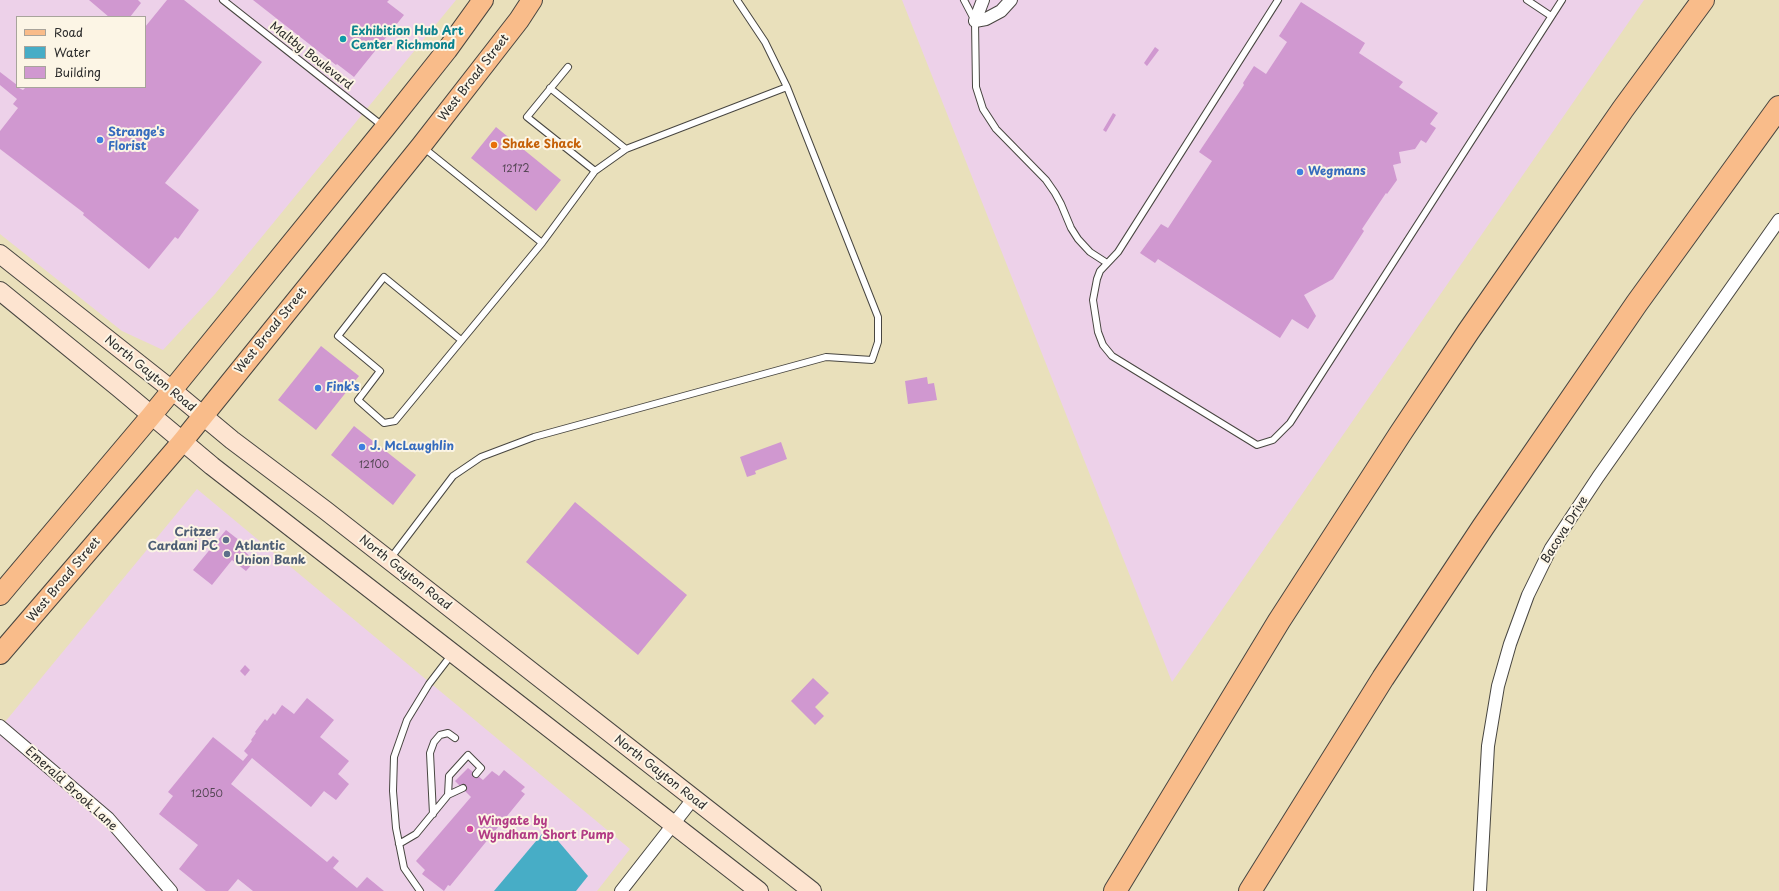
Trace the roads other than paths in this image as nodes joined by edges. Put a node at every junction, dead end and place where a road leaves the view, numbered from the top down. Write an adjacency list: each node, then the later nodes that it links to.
1 (223, 0): 18 (lane, Maltby Boulevard)
2 (483, 0): 18 (main road)
3 (532, 0): 19 (main road, West Broad Street)
4 (737, 0): 15 (lane)
5 (964, 0): 13 (lane)
6 (983, 0): 13 (street)
7 (1011, 0): 13 (street)
8 (1278, 0): 25 (lane)
9 (1527, 0): 12 (lane)
10 (1562, 0): 12 (lane)
11 (1703, 0): 50 (highway)
12 (1551, 16): 25 (lane)
13 (975, 21): 25 (lane)
14 (568, 67): 16 (lane)
15 (787, 87): 20 (lane); 32 (lane)
16 (550, 88): 20 (lane); 21 (lane)
17 (1779, 107): 51 (highway)
18 (385, 128): 28 (main road)
19 (421, 146): 23 (lane); 30 (main road, West Broad Street)
20 (626, 149): 21 (lane)
21 (595, 171): 23 (lane)
22 (1779, 220): 52 (street, Bacova Drive)
23 (542, 243): 27 (lane)
24 (0, 254): 28 (main road, North Gayton Road)
25 (1107, 263)
26 (0, 291): 29 (main road)
27 (461, 340): 27 (lane)
28 (172, 390): 29 (main road); 30 (main road, North Gayton Road)
29 (151, 416): 31 (main road); 33 (main road)
30 (203, 416): 31 (main road, West Broad Street); 32 (main road, North Gayton Road)
31 (182, 442): 34 (main road); 35 (main road, West Broad Street)
32 (389, 561): 41 (main road, North Gayton Road)
33 (0, 595)
34 (452, 653): 43 (main road); 44 (lane)
35 (0, 654)
36 (0, 726): 45 (street, Emerald Brook Lane)
37 (455, 738): 42 (lane)
38 (476, 774): 40 (lane)
39 (463, 788): 40 (lane)
40 (448, 795): 42 (lane)
41 (694, 799): 43 (street); 49 (main road, North Gayton Road)
42 (433, 814): 44 (lane)
43 (674, 824): 47 (street); 48 (main road)
44 (399, 844): 46 (lane)
45 (171, 891)
46 (420, 891)
47 (621, 891)
48 (760, 891)
49 (812, 891)
50 (1115, 891)
51 (1250, 891)
52 (1480, 891)

